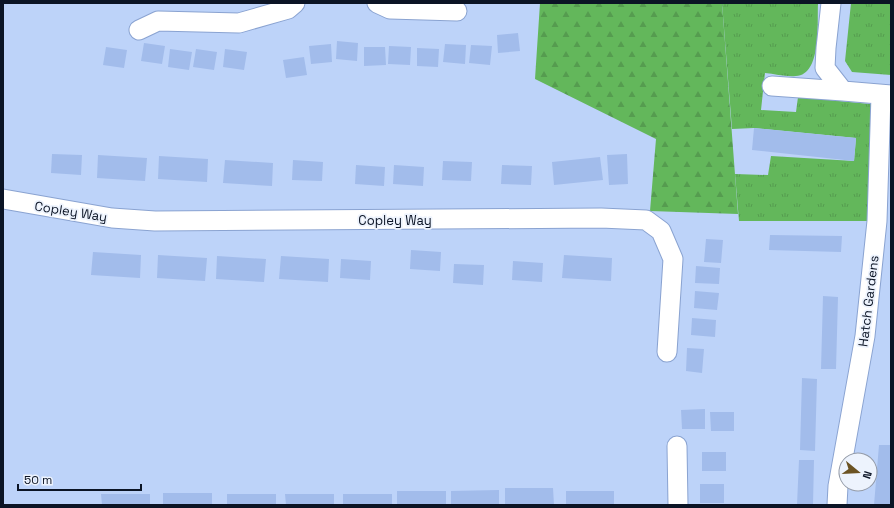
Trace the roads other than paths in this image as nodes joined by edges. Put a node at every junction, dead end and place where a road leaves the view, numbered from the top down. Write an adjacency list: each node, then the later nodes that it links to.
1 (295, 3): 6 (street)
2 (377, 3): 4 (street)
3 (831, 3): 8 (street)
4 (431, 7): 5 (street)
5 (457, 11)
6 (139, 30)
7 (772, 86): 8 (street)
8 (843, 91): 9 (street)
9 (886, 95): 10 (street, Hatch Gardens)
10 (885, 189): 15 (street, Hatch Gardens)
11 (3, 199): 12 (street, Copley Way)
12 (667, 352)
13 (677, 446): 14 (street)
14 (678, 505)
15 (837, 505)

